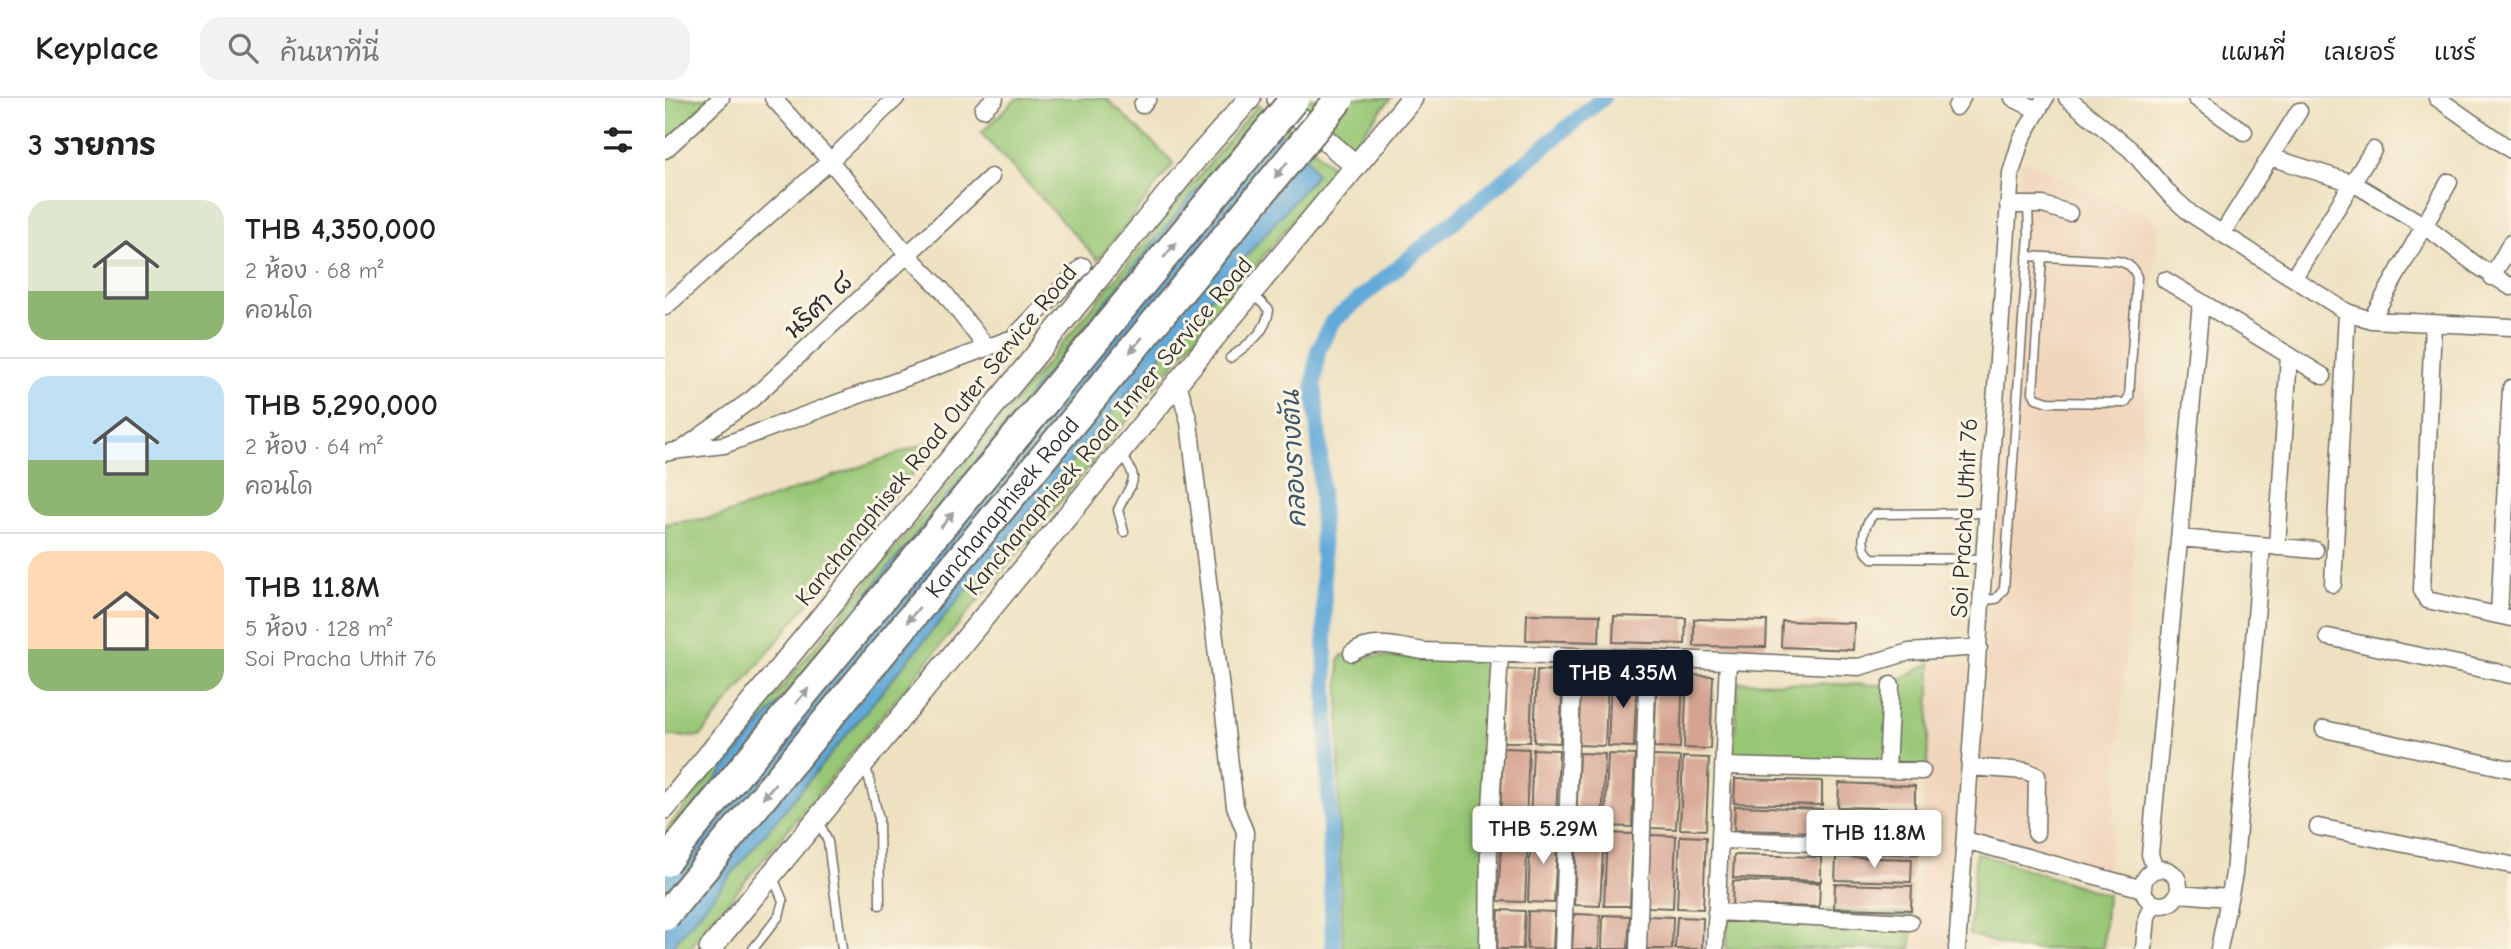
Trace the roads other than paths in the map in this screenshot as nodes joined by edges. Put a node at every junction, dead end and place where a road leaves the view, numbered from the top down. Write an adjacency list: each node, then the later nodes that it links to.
1 (722, 98): 16 (street)
2 (773, 98): 20 (street)
3 (896, 98): 20 (street)
4 (1250, 98): 79 (main road, Kanchanaphisek Road Outer Service Road)
5 (1277, 98): 21 (main road)
6 (1295, 98): 86 (highway, Kanchanaphisek Road, one-way to 6, bridge)
7 (1339, 98): 96 (highway, Kanchanaphisek Road, one-way to 96, bridge)
8 (1412, 98): 21 (main road, Kanchanaphisek Road Inner Service Road)
9 (2013, 98): 13 (street)
10 (2067, 98): 29 (street)
11 (2196, 98): 15 (street)
12 (2437, 98): 18 (street)
13 (2041, 104): 25 (street, Soi Pracha Uthit 76)
14 (2299, 111): 19 (street)
15 (2243, 132)
16 (665, 150)
17 (2373, 150): 24 (street)
18 (2511, 150)
19 (2270, 157): 24 (street); 29 (street)
20 (829, 161): 31 (street); 41 (street)
21 (1356, 166): 39 (main road, Kanchanaphisek Road Inner Service Road)
22 (991, 177): 31 (street, นริศา ๘)
23 (2449, 182): 28 (street)
24 (2353, 183): 28 (street); 36 (street)
25 (2008, 205): 26 (street); 54 (street, Soi Pracha Uthit 76)
26 (2028, 206): 27 (street); 32 (lane)
27 (2069, 213)
28 (2425, 226): 35 (street); 43 (street)
29 (2222, 234): 36 (street)
30 (2511, 243): 35 (street)
31 (908, 254): 46 (street); 52 (street, นริศา ๘)
32 (2027, 256): 33 (lane); 61 (lane)
33 (2042, 257): 33 (lane)
34 (1083, 266): 46 (street)
35 (2492, 276): 38 (street)
36 (2294, 277): 42 (street)
37 (2165, 280): 40 (street)
38 (2511, 287)
39 (1252, 293): 48 (lane); 50 (main road, Kanchanaphisek Road Inner Service Road)
40 (2201, 302): 47 (street); 56 (street)
41 (665, 307)
42 (2347, 312): 43 (street); 60 (street)
43 (2371, 320): 44 (street)
44 (2433, 323): 45 (street); 62 (street)
45 (2511, 327)
46 (987, 348): 52 (street)
47 (2288, 355): 49 (street); 57 (street)
48 (1230, 358)
49 (2323, 376)
50 (1178, 383): 53 (main road, Kanchanaphisek Road Inner Service Road); 101 (street)
51 (2511, 388): 62 (street)
52 (673, 452)
53 (1120, 453): 55 (lane); 73 (main road, Kanchanaphisek Road Inner Service Road)
54 (1987, 513): 59 (street, Soi Pracha Uthit 76); 59 (lane)
55 (1124, 532)
56 (2179, 538): 57 (street); 88 (street)
57 (2269, 546): 58 (street); 92 (street)
58 (2315, 550)
59 (1985, 559): 61 (street, Soi Pracha Uthit 76)
60 (2333, 584)
61 (1982, 600): 64 (street, Soi Pracha Uthit 76)
62 (2505, 617)
63 (2328, 638): 70 (street)
64 (1979, 647): 69 (street); 75 (street, Soi Pracha Uthit 76)
65 (1352, 653): 66 (street)
66 (1500, 654): 67 (street); 102 (street)
67 (1573, 656): 68 (street); 103 (street)
68 (1648, 658): 69 (street); 104 (street)
69 (1728, 660): 74 (street)
70 (2511, 675)
71 (1891, 685): 77 (street)
72 (2324, 729): 76 (street)
73 (865, 761): 80 (main road, Kanchanaphisek Road Inner Service Road); 94 (lane)
74 (1723, 766): 77 (street); 83 (street)
75 (1971, 767): 82 (street); 84 (street, Soi Pracha Uthit 76)
76 (2511, 769)
77 (1887, 770): 78 (street)
78 (1922, 771)
79 (665, 808)
80 (818, 818): 89 (main road, Kanchanaphisek Road Inner Service Road); 100 (lane)
81 (2318, 827): 87 (street)
82 (2036, 833)
83 (1720, 840): 85 (street); 95 (street)
84 (1965, 840): 90 (street); 106 (street, Soi Pracha Uthit 76)
85 (1915, 846)
86 (665, 862)
87 (2511, 865)
88 (2155, 870): 90 (street); 91 (street)
89 (772, 875): 98 (main road, Kanchanaphisek Road Inner Service Road); 99 (lane)
90 (2143, 889): 93 (street)
91 (2179, 894): 92 (street); 93 (street)
92 (2229, 898): 108 (street)
93 (2153, 904): 107 (street)
94 (880, 905)
95 (1716, 912): 97 (street); 105 (street)
96 (665, 916)
97 (1910, 922)
98 (710, 949)
99 (753, 949)
100 (842, 949)
101 (1240, 949)
102 (1488, 949)
103 (1563, 949)
104 (1638, 949)
105 (1715, 949)
106 (1957, 949)
107 (2144, 949)
108 (2219, 949)

